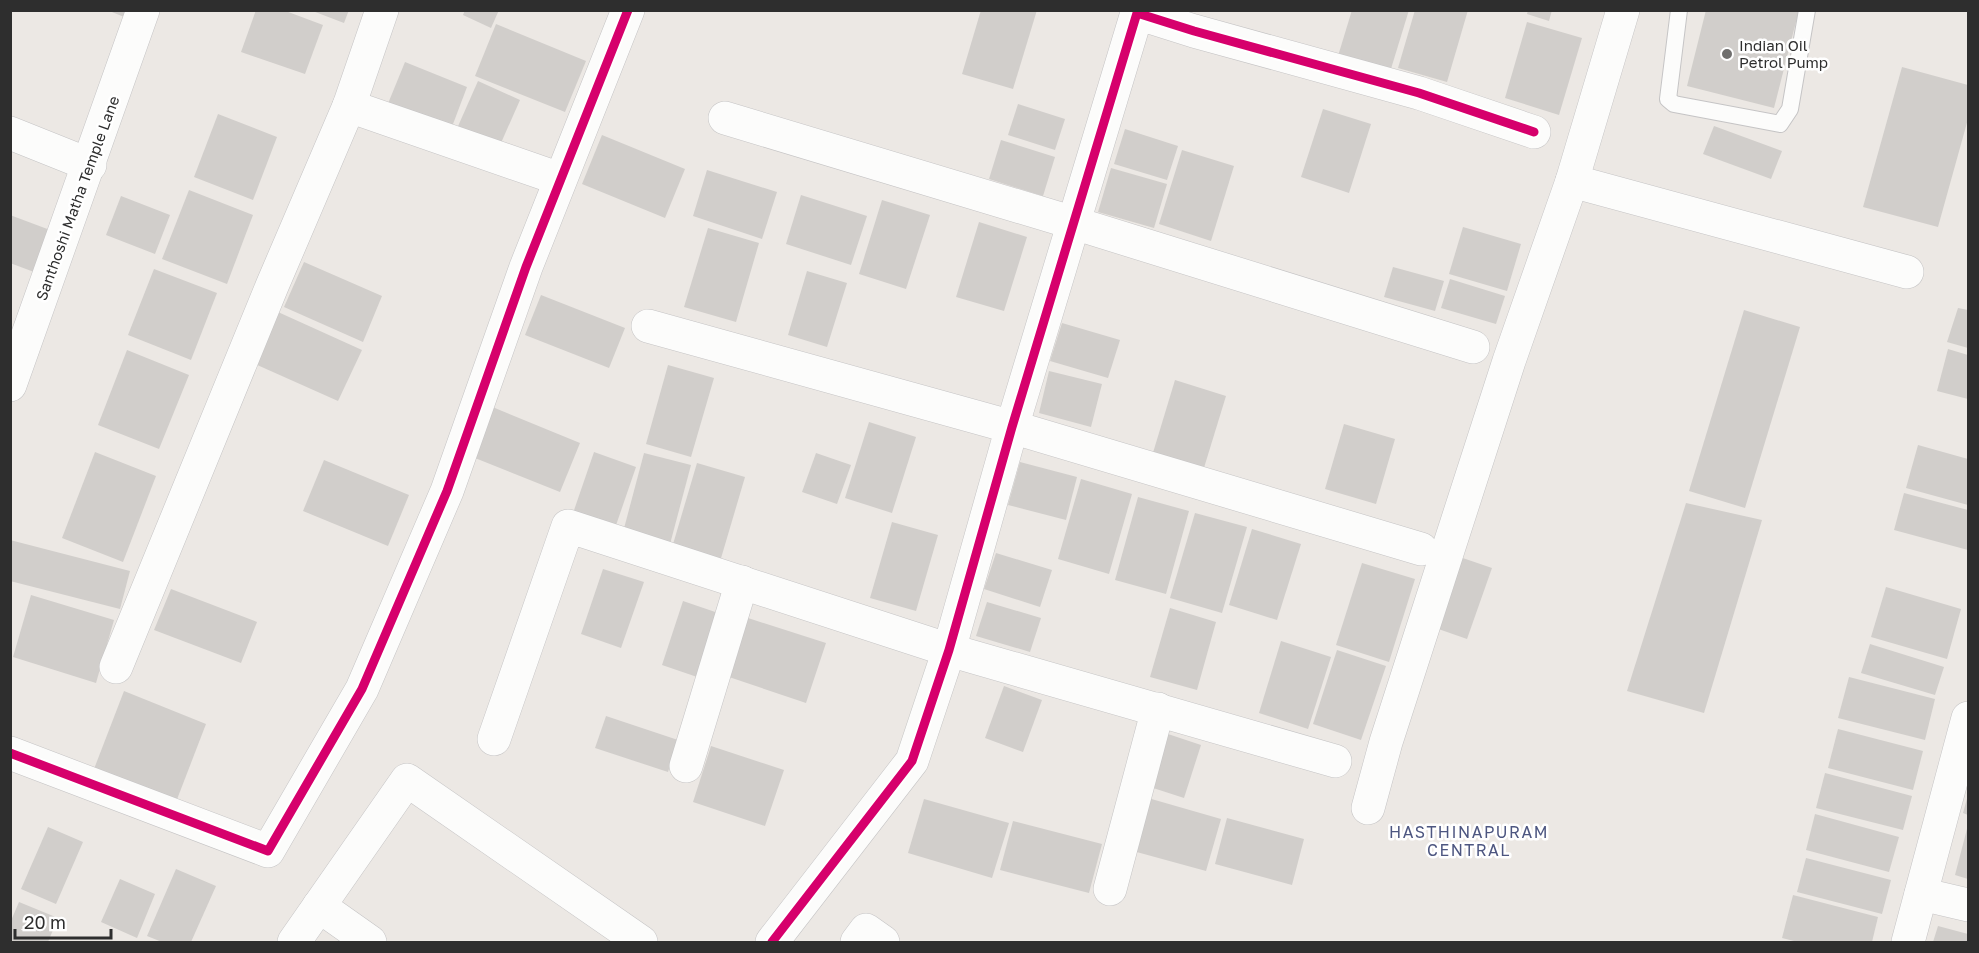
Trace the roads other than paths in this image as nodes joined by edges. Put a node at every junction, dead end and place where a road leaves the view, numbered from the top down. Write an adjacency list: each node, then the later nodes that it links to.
1 (143, 10): 12 (street, Santhoshi Matha Temple Lane)
2 (382, 10): 8 (street)
3 (628, 10): 13 (street)
4 (1623, 10): 14 (street)
5 (1679, 10): 6 (lane)
6 (1807, 10)
7 (1135, 11): 10 (street); 15 (street)
8 (349, 106): 13 (street); 24 (street)
9 (724, 118): 15 (street)
10 (1534, 132)
11 (10, 133): 12 (street)
12 (90, 165): 19 (street, Santhoshi Matha Temple Lane)
13 (560, 179): 28 (street)
14 (1572, 181): 16 (street); 31 (street)
15 (1074, 223): 18 (street); 20 (street)
16 (1907, 272)
17 (648, 326): 20 (street)
18 (1473, 346)
19 (10, 385)
20 (1012, 427): 21 (street); 23 (street)
21 (1421, 549)
22 (742, 582): 23 (street); 27 (street); 30 (street)
23 (949, 650): 25 (street); 39 (street)
24 (116, 667)
25 (1158, 709): 29 (street); 32 (street)
26 (1968, 718): 33 (street)
27 (494, 739)
28 (10, 753)
29 (1335, 761)
30 (686, 766)
31 (1368, 808)
32 (1110, 889)
33 (1921, 894): 34 (street); 42 (street)
34 (1968, 905)
35 (319, 906): 36 (street); 37 (street); 38 (street)
36 (294, 942)
37 (370, 942)
38 (641, 942)
39 (772, 942)
40 (857, 942): 41 (street)
41 (884, 942)
42 (1908, 942)

